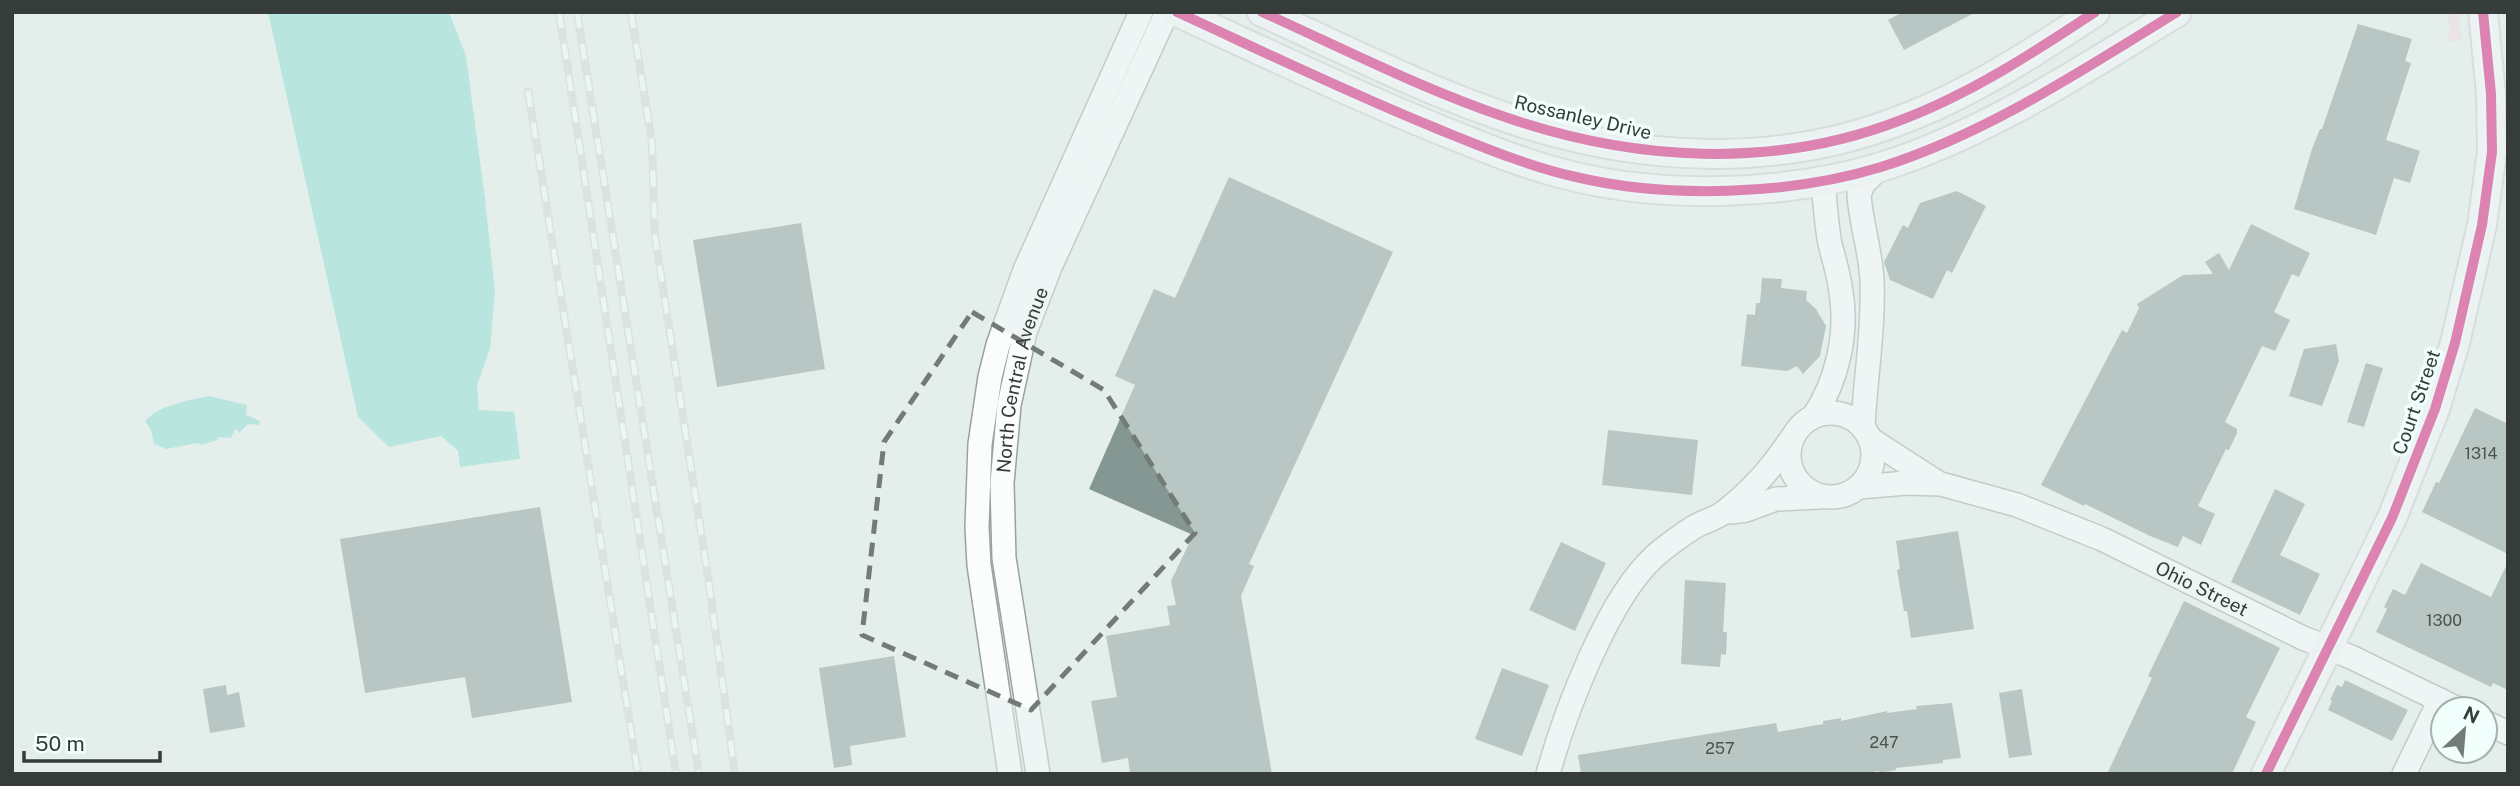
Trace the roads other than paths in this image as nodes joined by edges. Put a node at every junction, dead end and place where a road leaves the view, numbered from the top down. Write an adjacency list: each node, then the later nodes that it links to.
1 (1141, 12): 21 (street, North Central Avenue)
2 (1167, 12): 22 (street, North Central Avenue)
3 (1177, 12): 10 (main road)
4 (1262, 12): 8 (main road, Rossanley Drive)
5 (2095, 12): 8 (main road, Rossanley Drive)
6 (2177, 12): 9 (main road)
7 (2483, 12): 18 (main road, Court Street)
8 (1947, 101): 10 (main road)
9 (1880, 167): 10 (main road); 12 (street)
10 (1823, 180): 11 (street)
11 (1814, 416): 12 (street); 13 (street)
12 (1867, 434): 14 (street, Ohio Street); 15 (street)
13 (1791, 439): 16 (street); 17 (street)
14 (1941, 484): 15 (street, Ohio Street); 18 (street, Ohio Street)
15 (1859, 487): 16 (street)
16 (1827, 498): 17 (street)
17 (1721, 514): 23 (street)
18 (2329, 647): 19 (street, Ohio Street); 24 (main road, Court Street)
19 (2429, 695)
20 (2429, 736): 25 (street)
21 (1010, 774)
22 (1038, 774)
23 (1548, 774)
24 (2266, 774)
25 (2404, 774)

